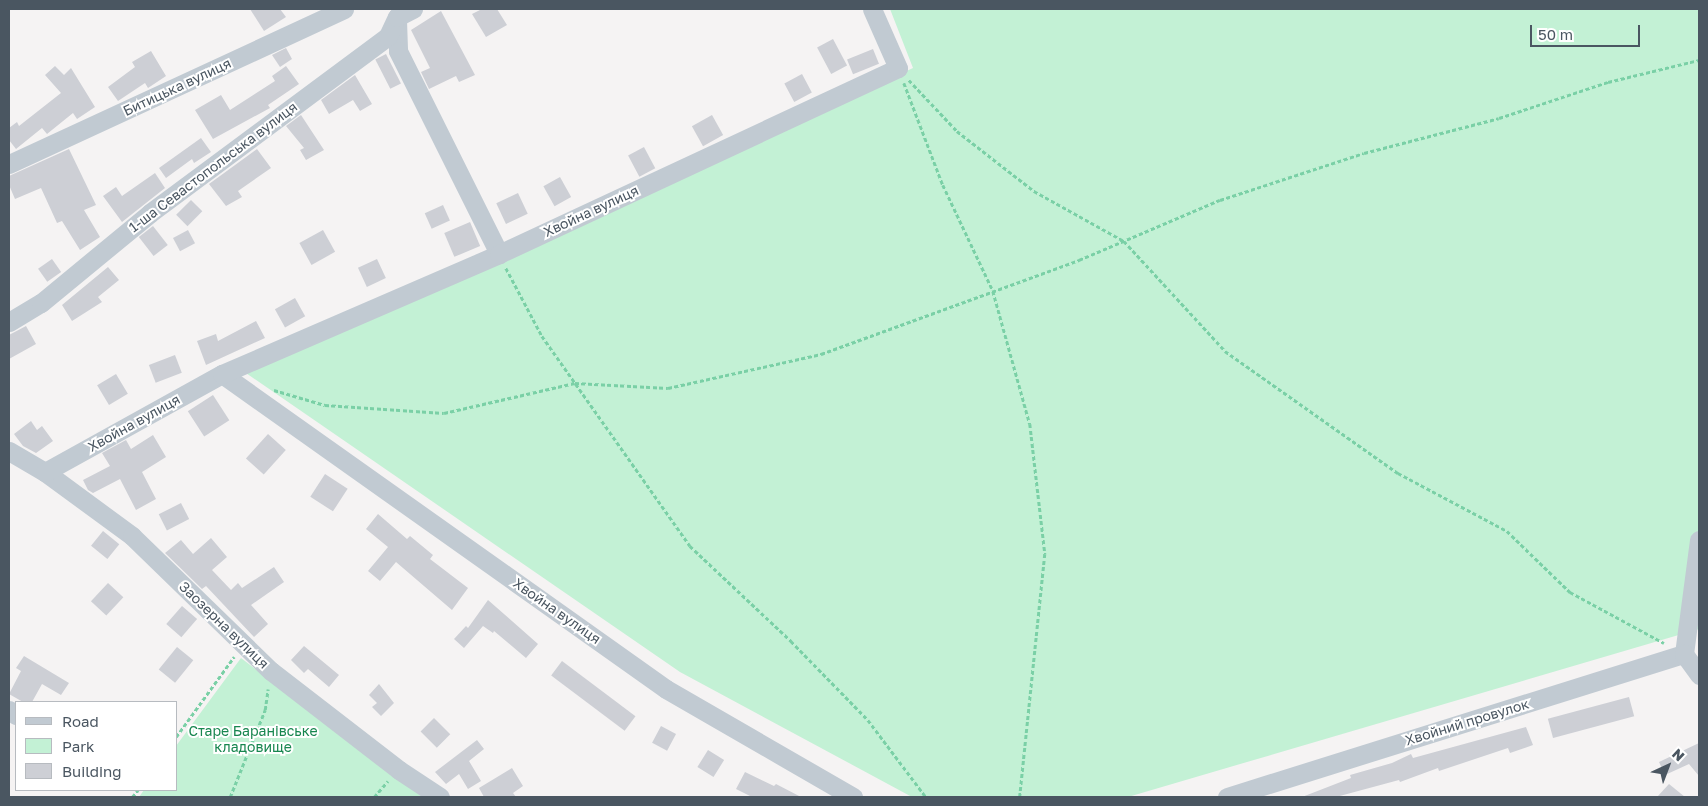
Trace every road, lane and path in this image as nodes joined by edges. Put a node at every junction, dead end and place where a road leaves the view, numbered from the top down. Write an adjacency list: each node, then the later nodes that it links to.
1 (344, 9): 6 (street, Битицька вулиця)
2 (872, 9): 5 (street)
3 (402, 11): 8 (street); 10 (street, 1-ша Севастопольська вулиця)
4 (1699, 60): 7 (path)
5 (898, 68): 7 (path); 8 (street, Хвойна вулиця); 9 (path)
6 (9, 164)
7 (1124, 241): 9 (path); 18 (path)
8 (499, 254): 11 (street, Хвойна вулиця); 12 (path)
9 (993, 291): 12 (path); 28 (path)
10 (9, 322)
11 (222, 374): 15 (street, Хвойна вулиця); 26 (street, Хвойна вулиця)
12 (575, 383): 13 (path); 27 (path)
13 (269, 388)
14 (9, 451): 15 (street, Заозерна вулиця)
15 (45, 472): 17 (street, Заозерна вулиця)
16 (1699, 540): 18 (street)
17 (244, 643): 19 (street, Заозерна вулиця); 21 (path)
18 (1684, 654): 20 (street); 29 (street, Хвойний провулок)
19 (271, 671): 22 (street, Заозерна вулиця); 23 (path)
20 (1699, 675)
21 (178, 734)
22 (399, 770): 24 (path); 25 (street, Заозерна вулиця)
23 (230, 797)
24 (374, 797)
25 (440, 797)
26 (853, 797)
27 (926, 797)
28 (1020, 797)
29 (1227, 797)

